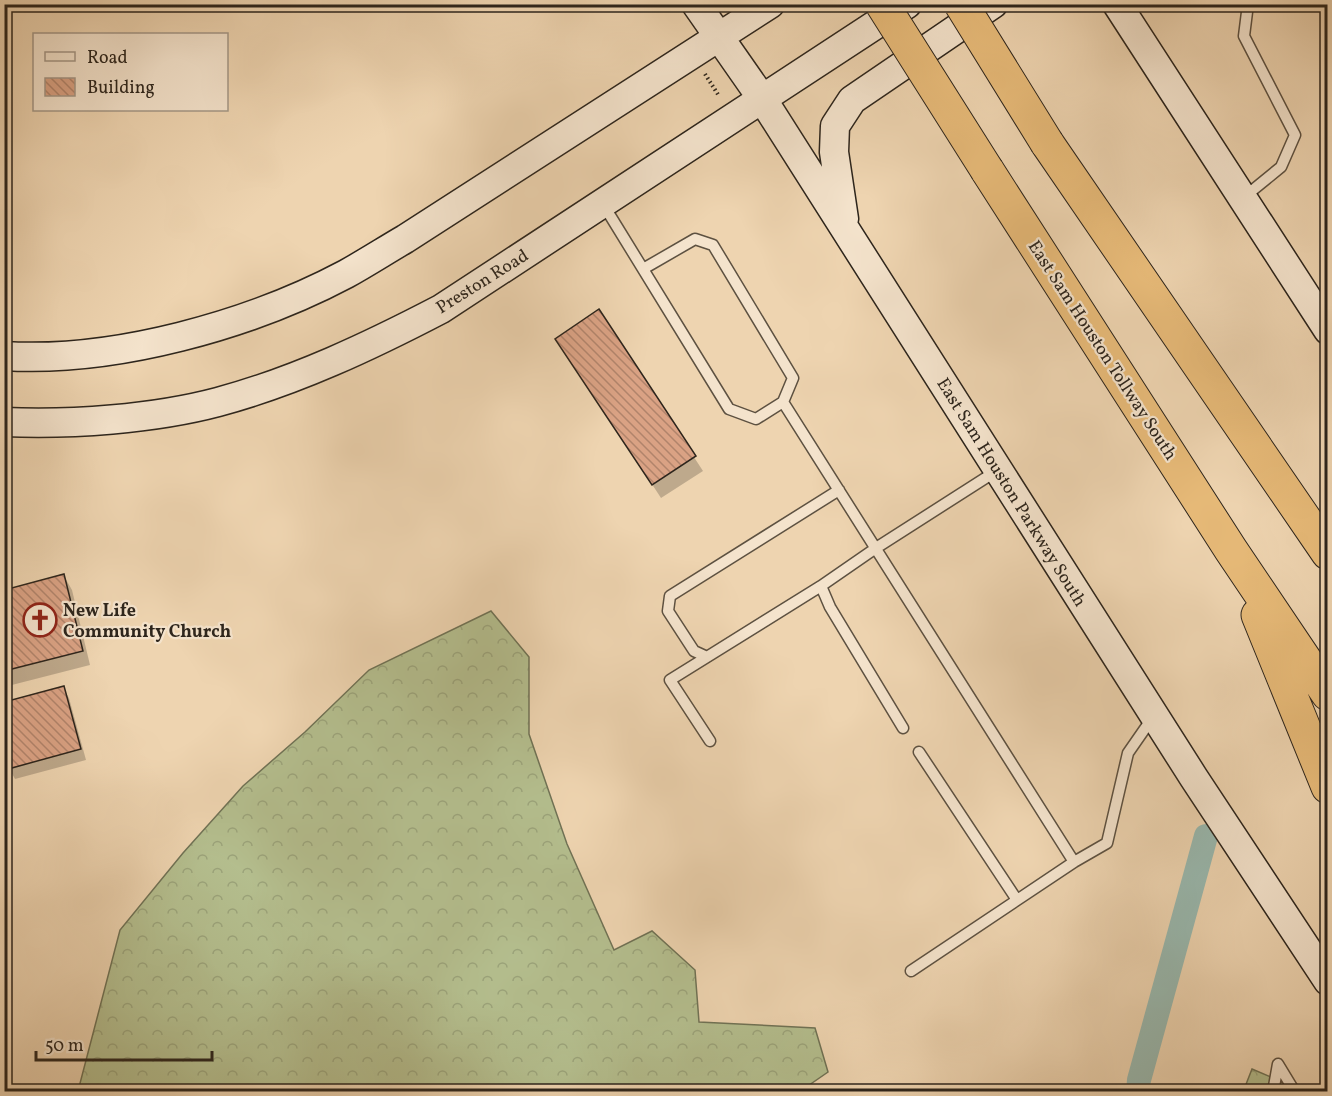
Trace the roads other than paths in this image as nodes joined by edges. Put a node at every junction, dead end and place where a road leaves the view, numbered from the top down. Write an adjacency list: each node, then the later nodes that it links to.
1 (696, 4): 9 (main road, East Sam Houston Parkway South)
2 (770, 4): 9 (main road)
3 (882, 4): 22 (highway, East Sam Houston Tollway South, bridge)
4 (907, 4): 10 (main road, Preston Road)
5 (961, 4): 23 (highway, bridge)
6 (993, 4): 13 (main road)
7 (1117, 4): 11 (main road)
8 (1248, 4): 11 (lane)
9 (718, 37): 10 (main road, East Sam Houston Parkway South); 16 (main road)
10 (763, 100): 12 (main road, Preston Road); 13 (main road, East Sam Houston Parkway South)
11 (1242, 198): 15 (main road)
12 (603, 203): 14 (lane); 18 (main road, Preston Road)
13 (845, 229): 19 (main road, East Sam Houston Parkway South)
14 (643, 269): 17 (lane); 17 (lane)
15 (1328, 330)
16 (4, 356)
17 (783, 402): 20 (lane)
18 (4, 422)
19 (998, 470): 21 (lane); 27 (main road, East Sam Houston Parkway South)
20 (839, 490): 21 (lane); 25 (lane)
21 (876, 548): 24 (lane); 32 (lane)
22 (1231, 550): 26 (highway, East Sam Houston Tollway South); 31 (highway)
23 (1328, 553)
24 (821, 586): 25 (lane); 28 (lane)
25 (707, 657): 29 (lane)
26 (1328, 694)
27 (1154, 715): 32 (lane); 35 (main road, East Sam Houston Parkway South)
28 (903, 728)
29 (710, 741)
30 (919, 752): 33 (lane)
31 (1328, 787)
32 (1074, 862): 33 (lane)
33 (1017, 900): 34 (lane)
34 (911, 971)
35 (1328, 981)
36 (1273, 1092): 37 (lane)
37 (1295, 1092)

